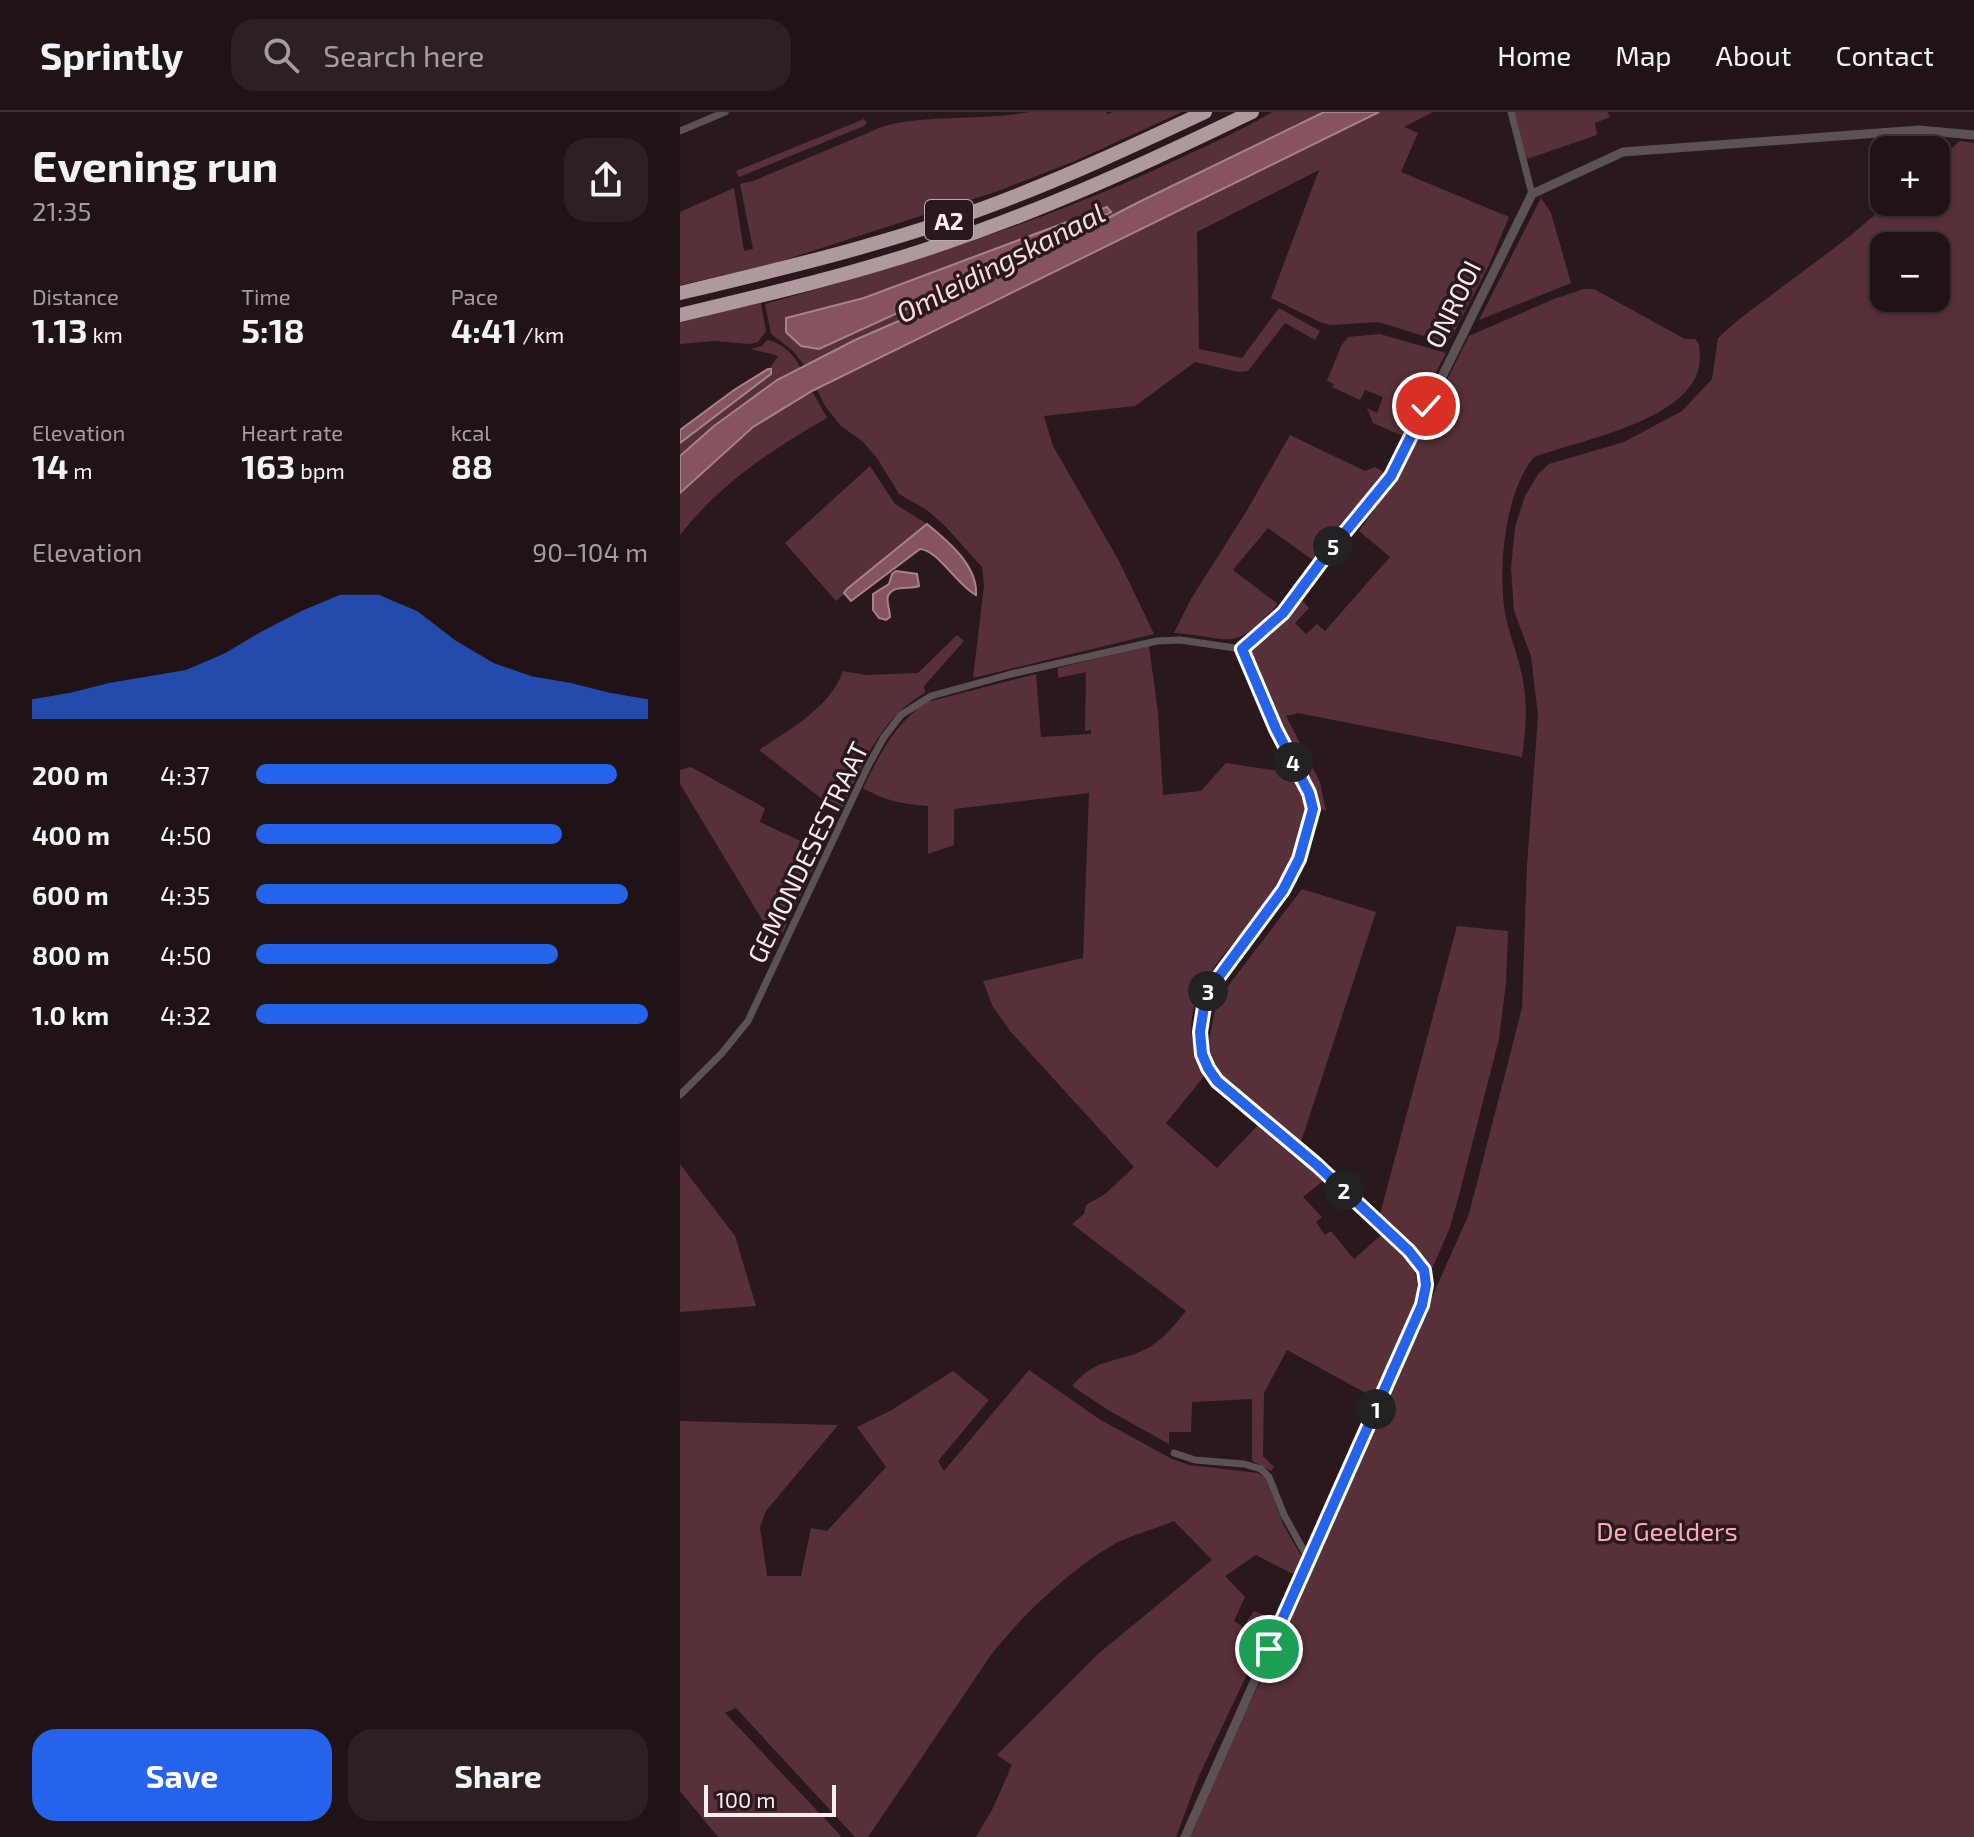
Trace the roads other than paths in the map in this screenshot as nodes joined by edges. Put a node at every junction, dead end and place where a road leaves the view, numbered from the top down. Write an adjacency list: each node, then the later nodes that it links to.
1 (725, 112): 5 (street)
2 (1205, 112): 8 (highway, A2)
3 (1252, 112): 9 (highway, A2)
4 (1511, 112): 7 (street)
5 (680, 131)
6 (1974, 135): 7 (street)
7 (1532, 194): 10 (street, ONROOI)
8 (680, 293)
9 (680, 315)
10 (1242, 649): 11 (street, GEMONDESESTRAAT); 13 (street)
11 (680, 1095)
12 (1174, 1453): 13 (street)
13 (1309, 1560): 14 (street)
14 (1185, 1837)

